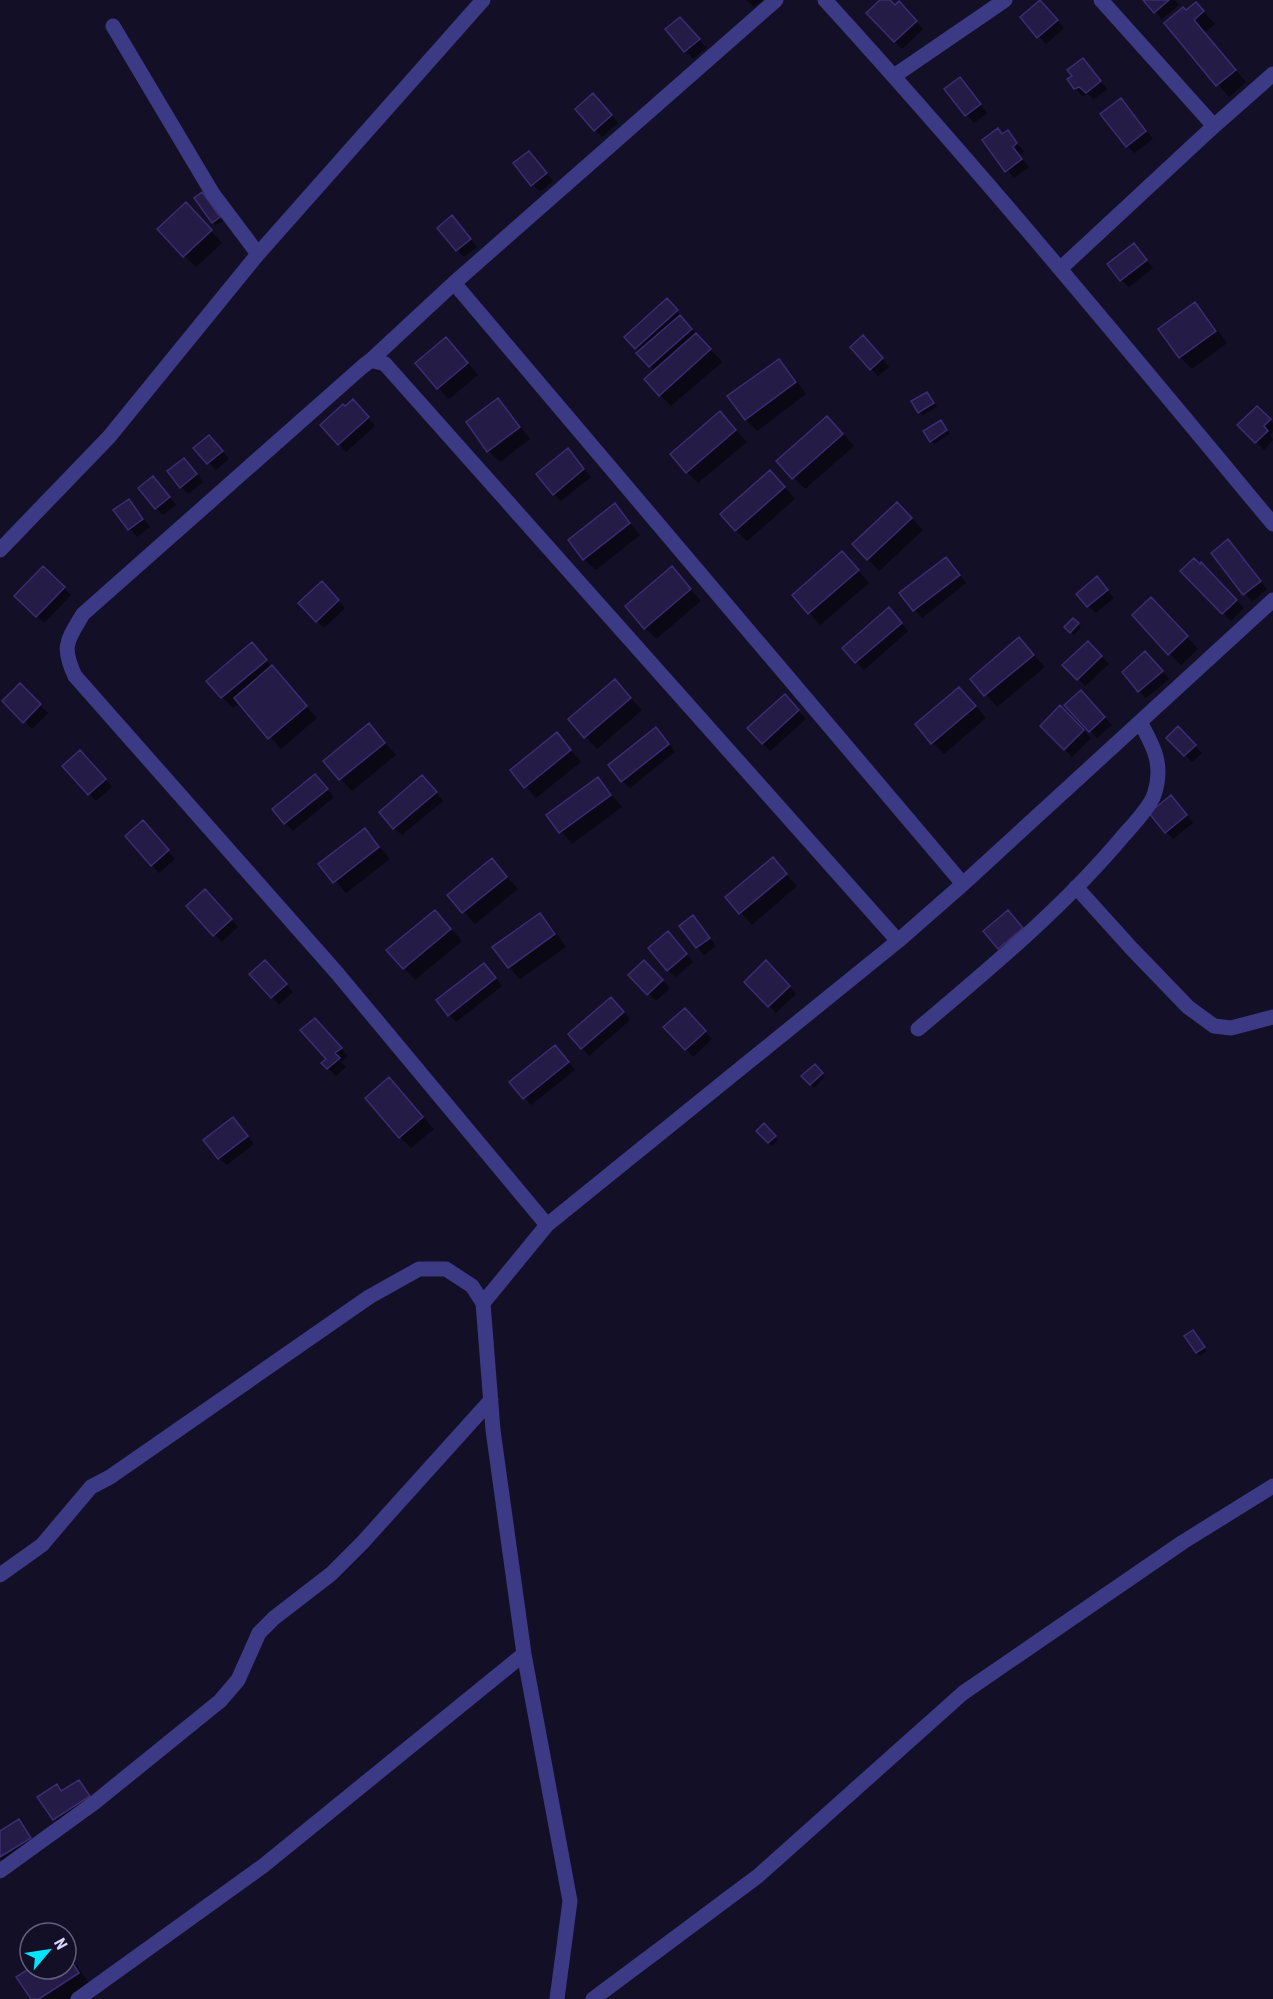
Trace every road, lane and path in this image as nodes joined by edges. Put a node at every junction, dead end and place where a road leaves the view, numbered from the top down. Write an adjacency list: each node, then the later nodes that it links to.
1 (483, 0): 10 (street)
2 (776, 0): 12 (street)
3 (825, 0): 8 (street)
4 (1005, 0): 8 (street)
5 (1101, 0): 9 (street)
6 (113, 26): 10 (street)
7 (1273, 74): 9 (street)
8 (894, 76): 11 (street)
9 (1214, 126): 11 (street)
10 (258, 254): 15 (street)
11 (1060, 269): 14 (street)
12 (454, 283): 13 (street); 18 (street)
13 (371, 360): 20 (street); 23 (street)
14 (1273, 524)
15 (0, 550)
16 (1273, 600): 17 (street)
17 (1140, 722): 18 (street); 19 (street)
18 (963, 884): 20 (street)
19 (1077, 887): 21 (street); 22 (street)
20 (897, 941): 23 (street)
21 (1273, 1017)
22 (918, 1029)
23 (547, 1225): 24 (street)
24 (483, 1303): 25 (street); 27 (street)
25 (491, 1400): 28 (street); 29 (street)
26 (1273, 1486): 32 (street)
27 (0, 1575)
28 (524, 1654): 30 (street); 31 (street)
29 (0, 1871)
30 (78, 1999)
31 (557, 1999)
32 (593, 1999)

